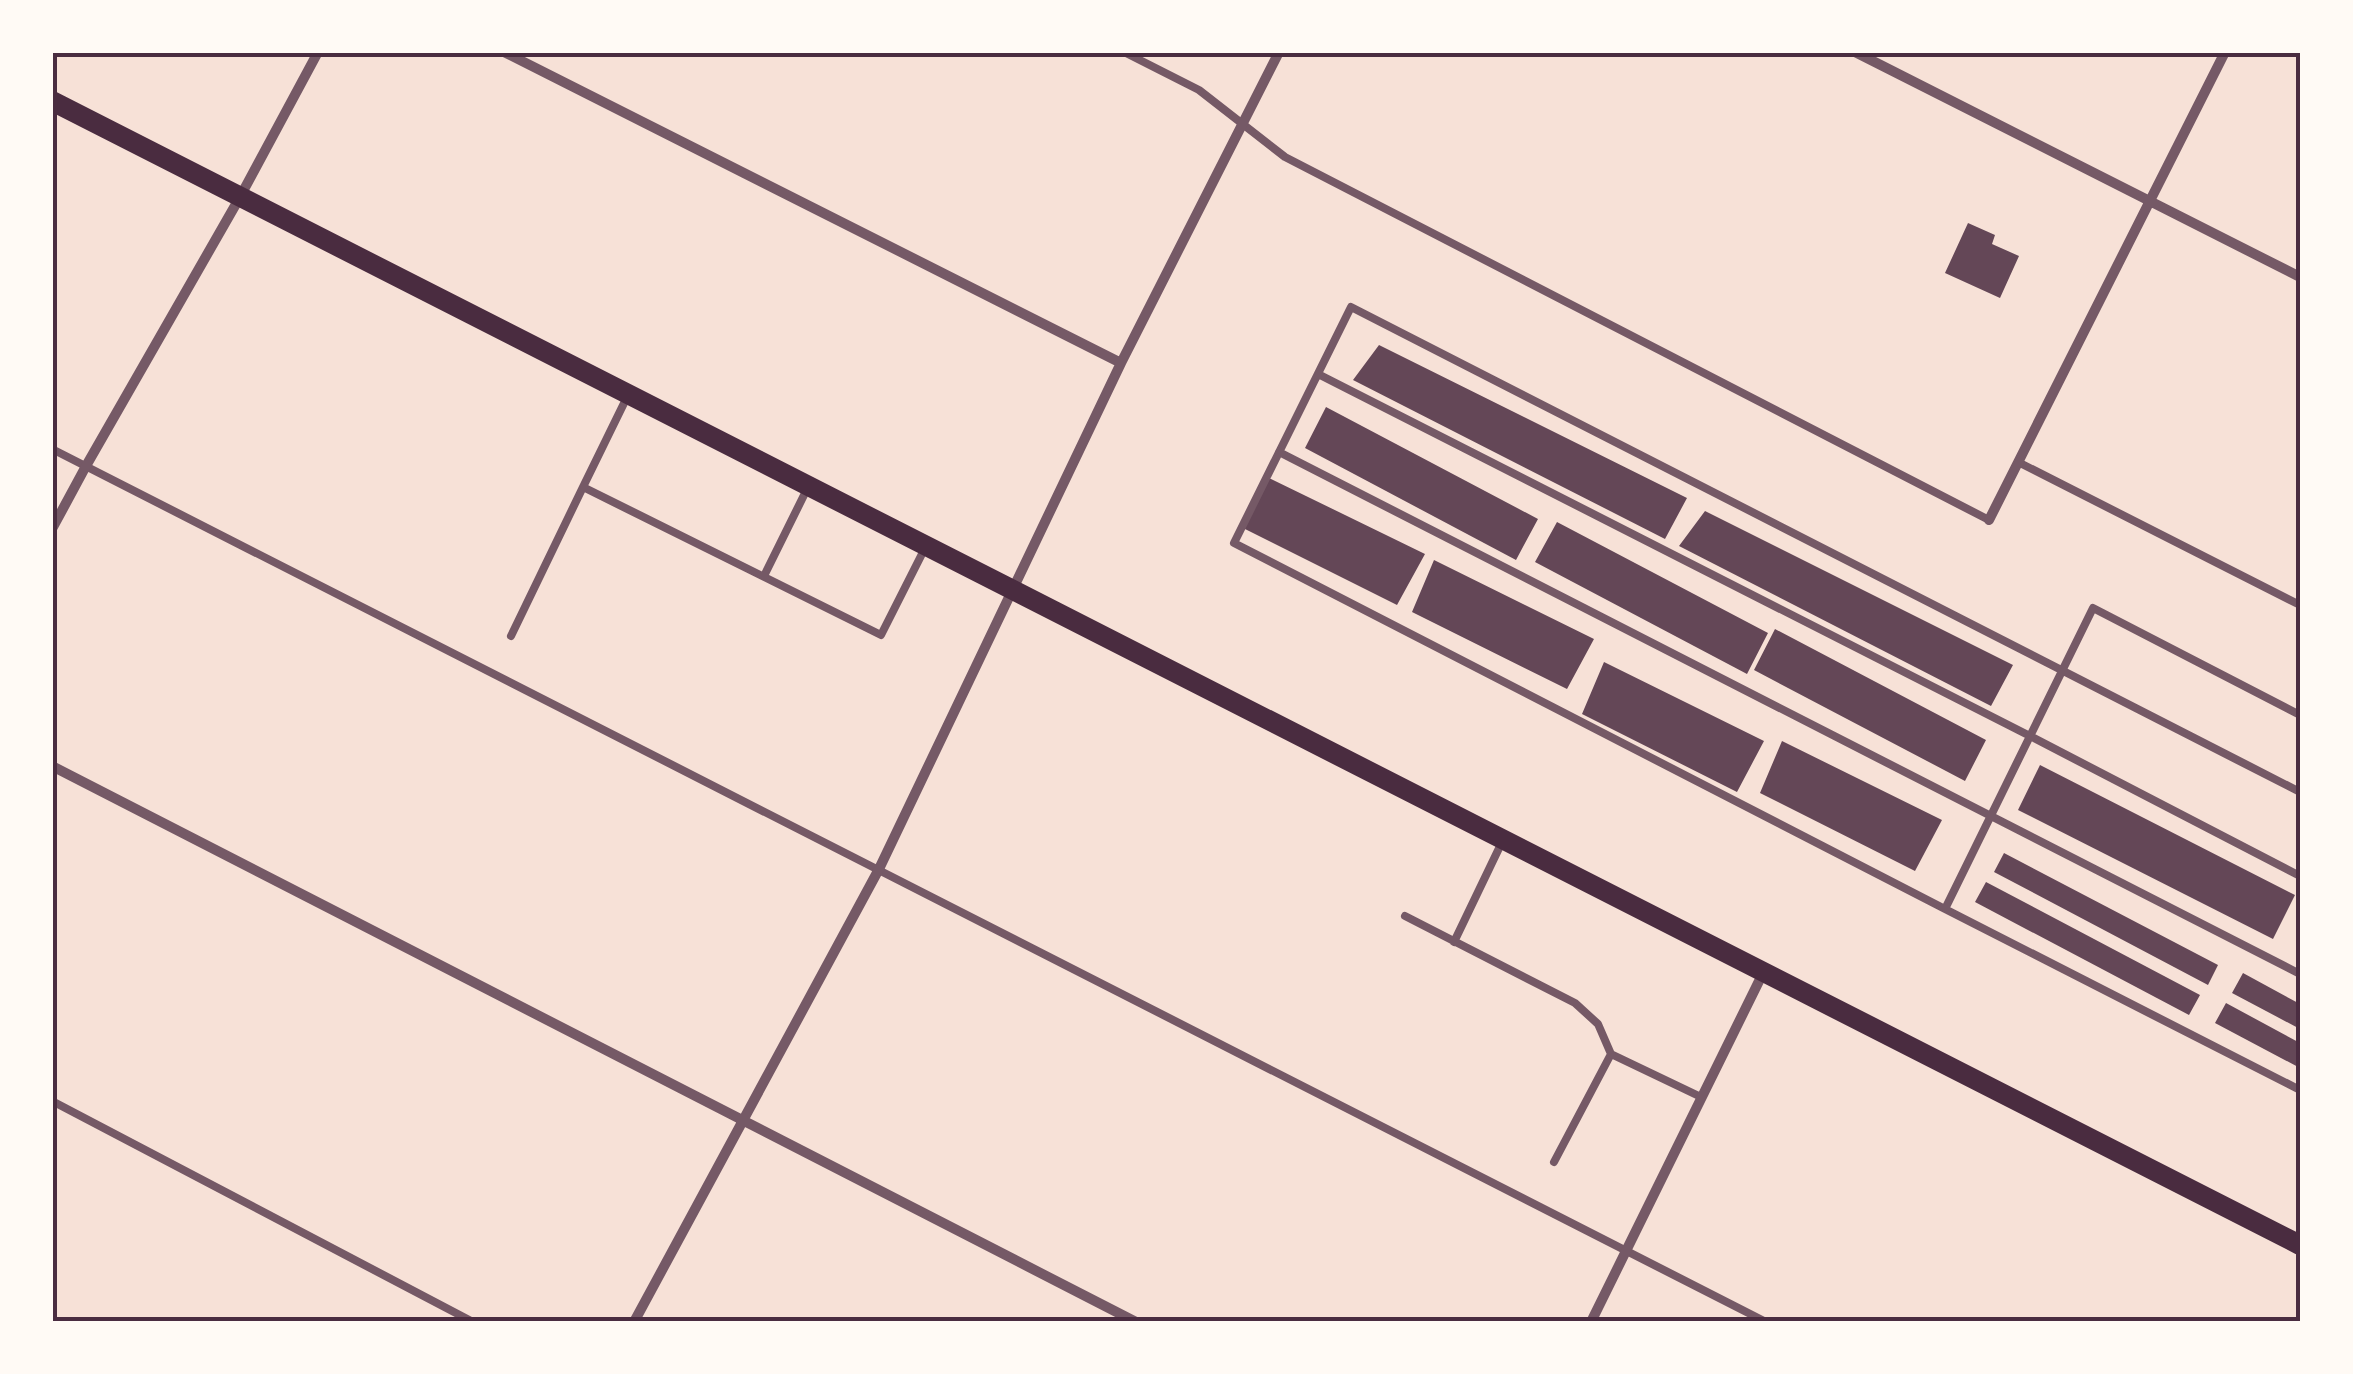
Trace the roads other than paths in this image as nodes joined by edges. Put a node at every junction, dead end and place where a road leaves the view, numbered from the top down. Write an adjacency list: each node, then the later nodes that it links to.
1 (318, 52): 9 (street)
2 (504, 52): 12 (street)
3 (1124, 52): 8 (lane)
4 (1279, 52): 8 (street)
5 (1856, 52): 10 (street)
6 (2225, 52): 10 (street)
7 (52, 101): 9 (main road)
8 (1243, 124): 12 (street); 21 (lane)
9 (240, 197): 14 (main road); 18 (street)
10 (2150, 200): 11 (street); 17 (street)
11 (2300, 277)
12 (1121, 363): 25 (street)
13 (1318, 374): 16 (lane); 28 (lane); 30 (lane)
14 (628, 396): 19 (main road); 20 (lane)
15 (52, 449): 18 (lane)
16 (1279, 452): 33 (lane); 37 (lane)
17 (2018, 462): 21 (street); 26 (lane)
18 (86, 466): 22 (street); 35 (lane)
19 (808, 486): 23 (main road); 24 (lane)
20 (583, 487): 24 (lane); 27 (lane)
21 (1989, 520)
22 (52, 529)
23 (926, 546): 24 (lane); 25 (main road)
24 (764, 576)
25 (1012, 590): 34 (main road); 35 (street)
26 (2300, 605)
27 (511, 636)
28 (2062, 670): 29 (lane); 30 (lane); 32 (lane)
29 (2300, 715)
30 (2030, 736): 33 (lane); 36 (lane)
31 (52, 766): 46 (street)
32 (2300, 792)
33 (1991, 816): 37 (lane); 41 (lane)
34 (1502, 840): 39 (lane); 40 (main road)
35 (880, 869): 46 (street); 49 (lane)
36 (2300, 876)
37 (1945, 909): 43 (lane)
38 (1405, 916): 39 (lane)
39 (1454, 942): 42 (lane)
40 (1763, 972): 44 (street); 48 (main road)
41 (2300, 974)
42 (1611, 1054): 44 (lane); 47 (lane)
43 (2300, 1090)
44 (1700, 1097): 49 (street)
45 (52, 1101): 50 (lane)
46 (742, 1120): 51 (street); 52 (street)
47 (1554, 1162)
48 (2300, 1245)
49 (1624, 1249): 53 (street); 54 (lane)
50 (474, 1322)
51 (634, 1322)
52 (1136, 1322)
53 (1591, 1322)
54 (1766, 1322)

